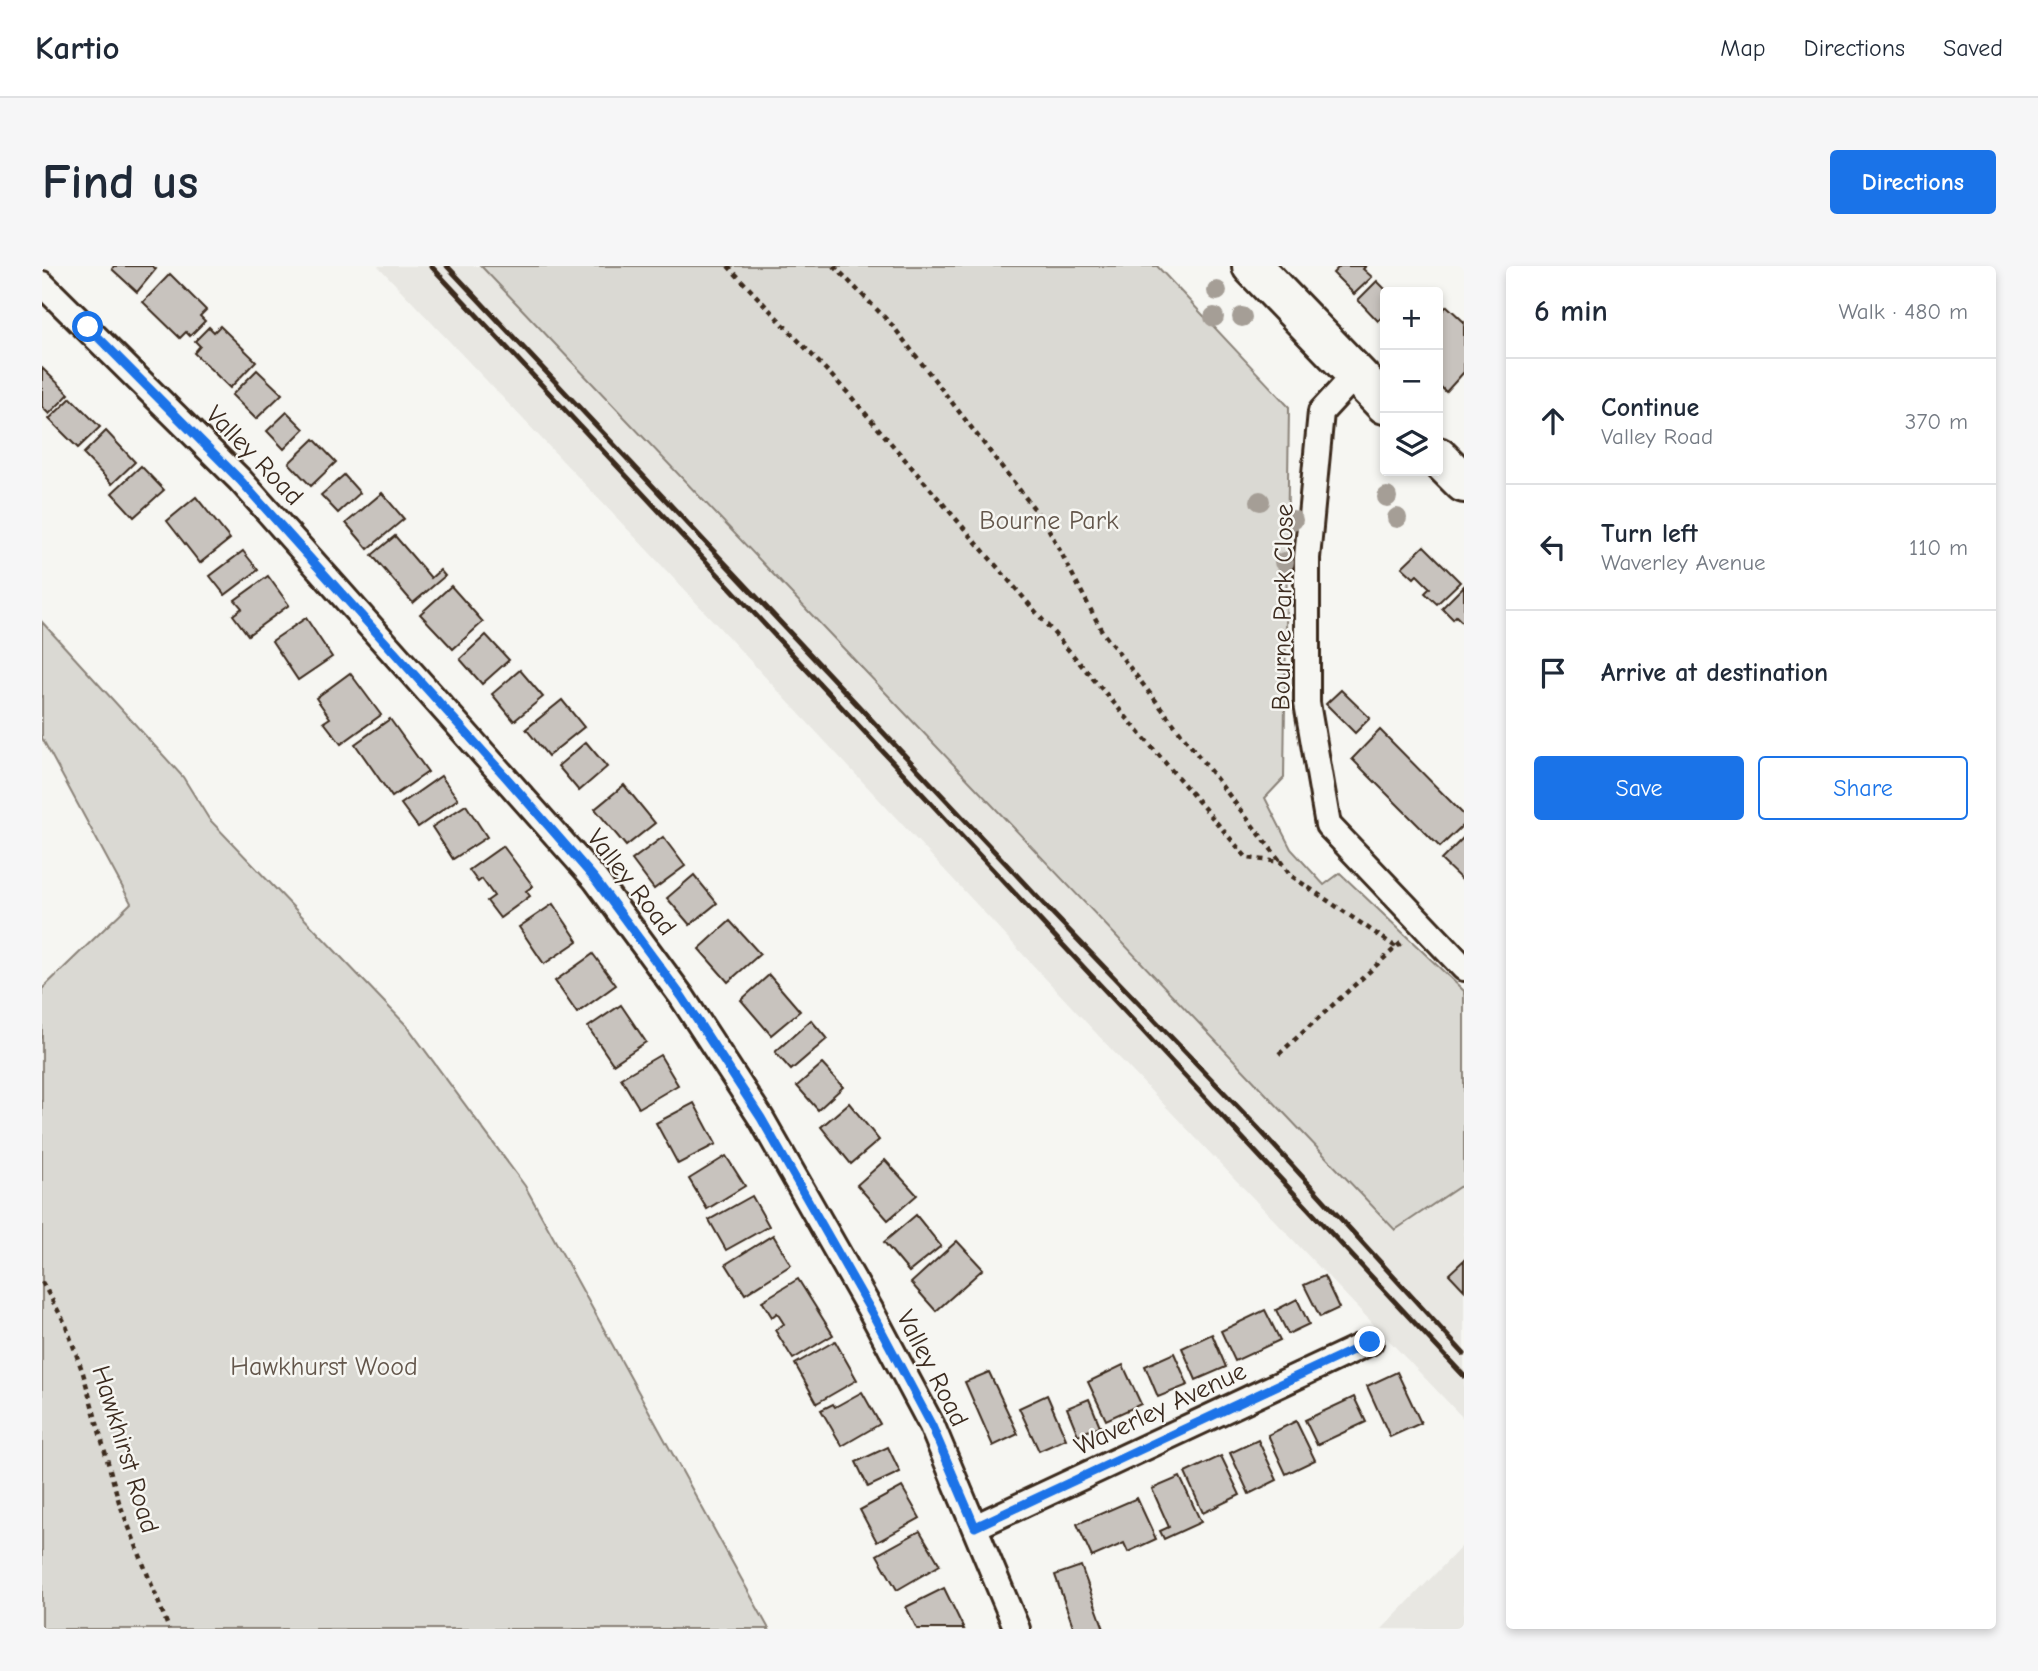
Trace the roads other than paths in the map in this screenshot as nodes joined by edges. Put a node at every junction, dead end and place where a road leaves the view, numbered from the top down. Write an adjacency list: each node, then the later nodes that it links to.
1 (1252, 266): 3 (highway)
2 (42, 284): 9 (street, Valley Road)
3 (1356, 374): 4 (highway); 7 (street, Bourne Park Close)
4 (1380, 399)
5 (1443, 462): 6 (highway)
6 (1464, 483)
7 (1464, 968)
8 (1370, 1342): 9 (street, Waverley Avenue)
9 (975, 1527): 10 (street, Valley Road)
10 (1017, 1629)

